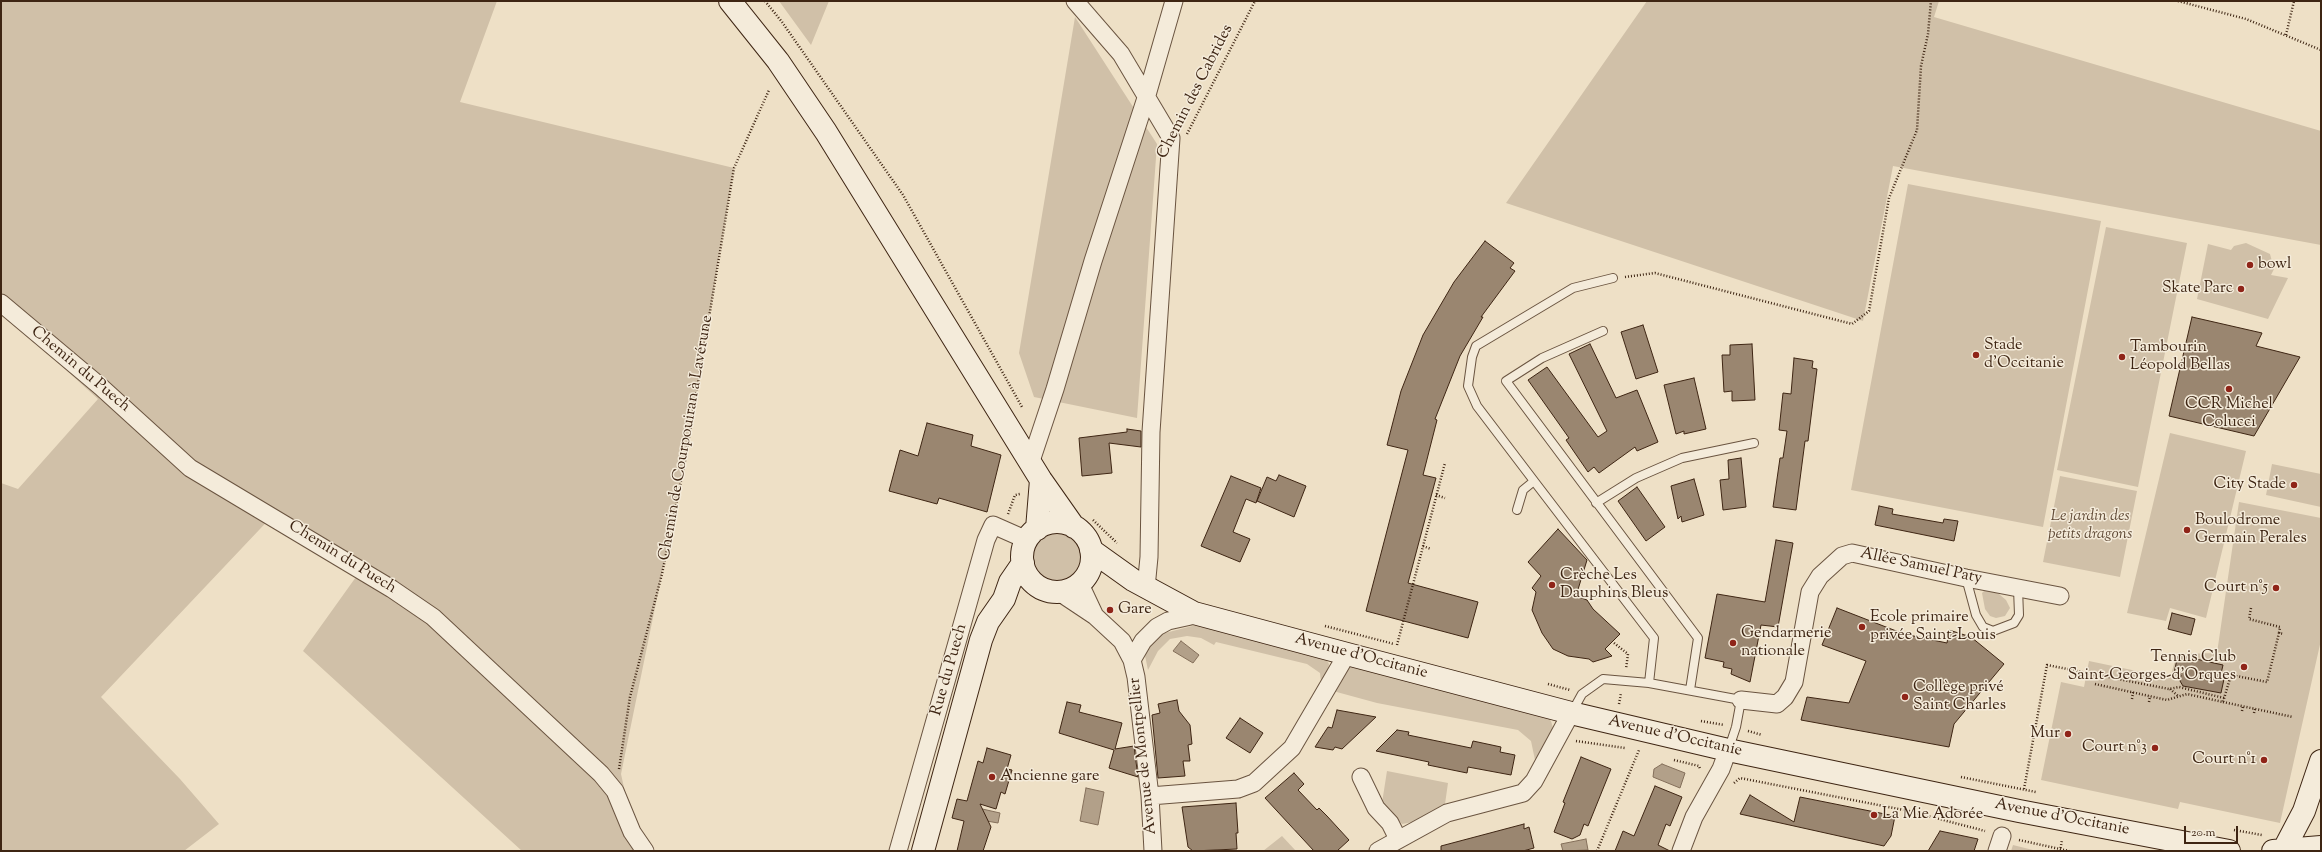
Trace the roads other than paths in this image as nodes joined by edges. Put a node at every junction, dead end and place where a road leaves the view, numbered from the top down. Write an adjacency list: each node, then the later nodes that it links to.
1 (730, 1): 9 (street)
2 (1075, 1): 4 (street)
3 (1174, 1): 4 (street)
4 (1147, 95): 9 (street); 20 (street)
5 (1613, 278): 11 (lane)
6 (1, 303): 39 (street, Chemin du Puech)
7 (1603, 331): 12 (lane)
8 (1754, 443): 12 (lane)
9 (1031, 460): 10 (street)
10 (1041, 480): 14 (street); 15 (street)
11 (1534, 481): 13 (lane); 29 (lane)
12 (1596, 503): 30 (lane)
13 (1517, 510)
14 (1074, 527): 15 (street); 16 (street)
15 (1032, 534): 17 (street); 41 (street, Rue du Puech)
16 (1091, 550): 18 (street); 20 (street, Avenue d'Occitanie)
17 (1023, 563): 22 (street); 24 (street)
18 (1085, 578): 20 (street, Avenue d'Occitanie); 22 (street); 26 (street, Avenue de Montpellier)
19 (1966, 578): 21 (street, Allée Samuel Paty); 21 (lane); 31 (street, Allée Samuel Paty)
20 (1140, 584): 25 (street, Avenue d'Occitanie)
21 (2018, 588): 23 (street, Allée Samuel Paty)
22 (1052, 591): 24 (street); 26 (street, Avenue de Montpellier)
23 (2060, 596)
24 (1004, 599): 42 (street)
25 (1200, 614): 27 (street, Avenue d'Occitanie); 28 (street, Avenue de Montpellier)
26 (1095, 616): 28 (street, Avenue de Montpellier)
27 (1346, 654): 32 (street, Avenue d'Occitanie); 36 (street)
28 (1132, 660): 36 (street, Avenue de Montpellier)
29 (1649, 683): 30 (lane); 32 (lane)
30 (1690, 690): 31 (lane)
31 (1741, 700): 33 (lane)
32 (1571, 713): 33 (street, Avenue d'Occitanie); 38 (street)
33 (1728, 750): 45 (street); 46 (street, Avenue d'Occitanie)
34 (2321, 761): 37 (street)
35 (1361, 777): 38 (street)
36 (1150, 796): 43 (street, Avenue de Montpellier)
37 (2304, 811): 40 (street); 48 (street)
38 (1398, 839): 44 (street)
39 (638, 848)
40 (2317, 848): 48 (street)
41 (898, 851)
42 (923, 851)
43 (1153, 851)
44 (1378, 851)
45 (1681, 851)
46 (2229, 851)
47 (2273, 851): 48 (street)
48 (2283, 851)

